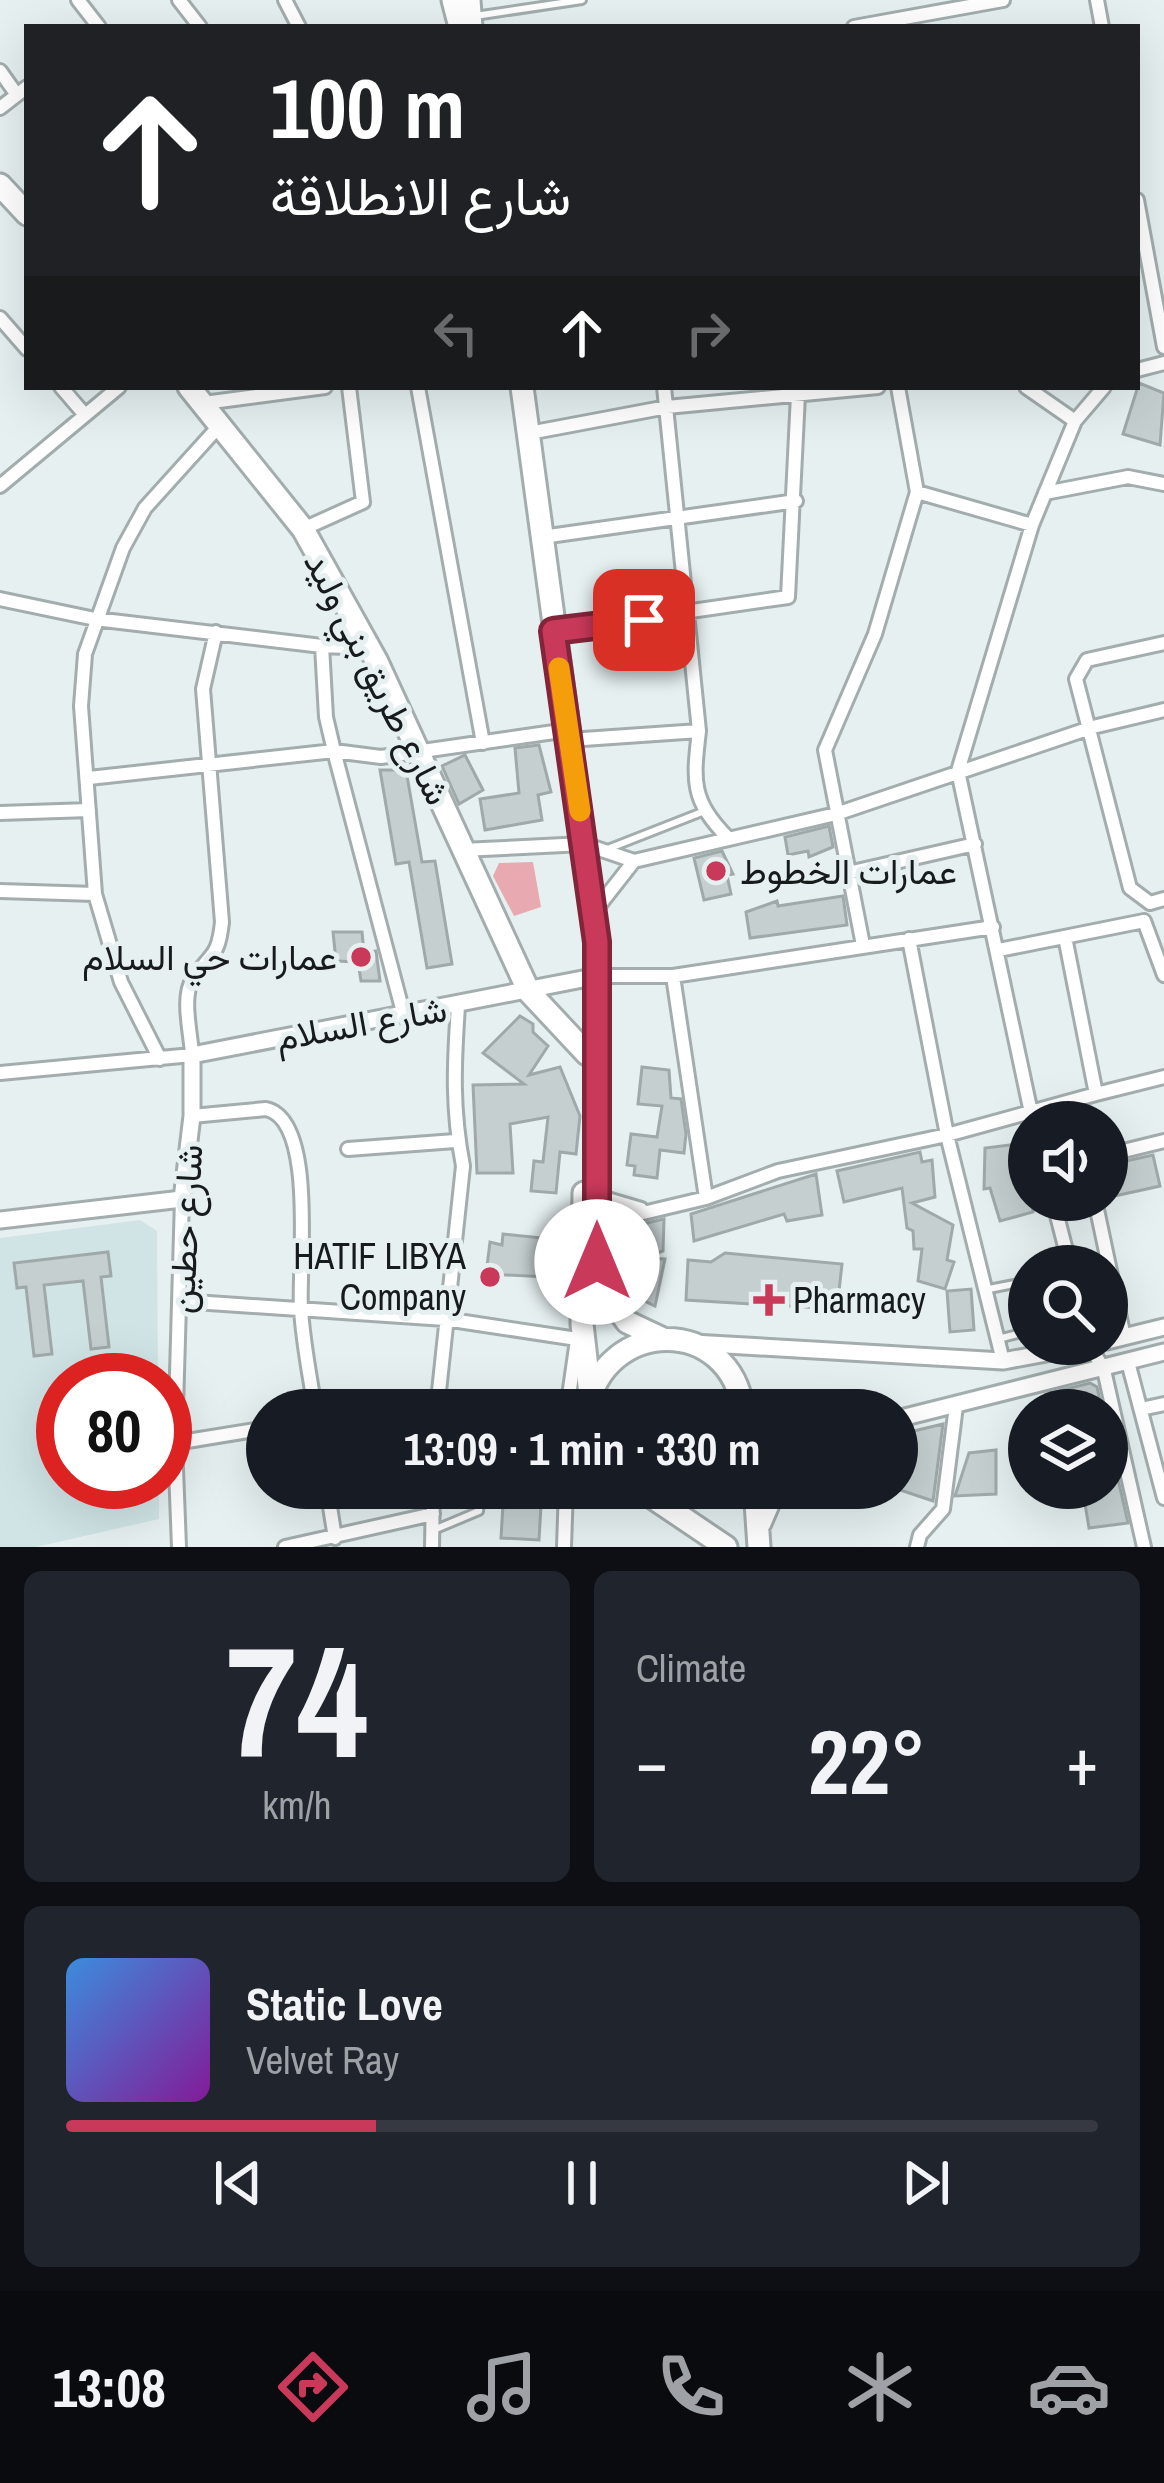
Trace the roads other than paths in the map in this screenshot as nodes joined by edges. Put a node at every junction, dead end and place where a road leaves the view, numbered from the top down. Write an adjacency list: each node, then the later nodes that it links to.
1 (78, 0): 11 (street)
2 (179, 0): 12 (street)
3 (285, 0): 13 (street)
4 (453, 0): 9 (main road)
5 (515, 0): 8 (lane)
6 (582, 0): 8 (lane)
7 (1003, 0): 10 (street)
8 (517, 10): 9 (lane)
9 (468, 18)
10 (900, 23)
11 (97, 24)
12 (198, 24)
13 (292, 24)
14 (0, 71): 15 (street)
15 (22, 91): 16 (street)
16 (0, 108)
17 (0, 185): 18 (main road)
18 (24, 211)
19 (1142, 254): 20 (street)
20 (1164, 347)
21 (64, 390): 35 (street)
22 (115, 390): 35 (street)
23 (277, 390): 32 (street)
24 (350, 390): 46 (street)
25 (419, 390): 60 (street)
26 (522, 390): 38 (main road)
27 (664, 390): 34 (street)
28 (848, 390): 33 (street)
29 (899, 390): 41 (street)
30 (1030, 390): 36 (street)
31 (1101, 390): 36 (street)
32 (197, 395): 37 (main road, شارع طريق بني وليد)
33 (798, 395): 34 (street); 43 (street)
34 (667, 407): 38 (street); 44 (street)
35 (85, 415): 40 (street)
36 (1075, 421): 42 (street)
37 (221, 424): 46 (main road, شارع طريق بني وليد); 50 (street)
38 (529, 433): 47 (main road)
39 (1164, 484): 42 (street)
40 (0, 486)
41 (917, 492): 45 (street); 69 (street)
42 (1045, 493): 45 (street)
43 (796, 501): 44 (street); 49 (street)
44 (678, 513): 47 (street); 49 (street)
45 (1031, 525): 64 (street)
46 (303, 529): 55 (main road, شارع طريق بني وليد)
47 (541, 537): 51 (main road)
48 (0, 599): 50 (street)
49 (690, 615): 51 (street); 58 (street)
50 (95, 619): 52 (street); 65 (street)
51 (553, 631): 59 (main road)
52 (216, 632): 54 (street); 63 (street)
53 (1164, 643): 57 (street)
54 (322, 646): 55 (street); 61 (street)
55 (370, 648): 62 (main road, شارع طريق بني وليد)
56 (1164, 710): 57 (street)
57 (1093, 727): 64 (street); 78 (street)
58 (699, 730): 59 (street); 67 (street)
59 (569, 735): 60 (street); 72 (main road)
60 (483, 743): 62 (street)
61 (334, 751): 62 (street); 63 (street); 90 (street)
62 (422, 753): 73 (main road, شارع طريق بني وليد)
63 (205, 764): 65 (street); 92 (street)
64 (958, 772): 69 (street); 71 (street)
65 (89, 778): 66 (street)
66 (89, 810): 68 (street); 77 (street)
67 (703, 812): 70 (street); 72 (lane)
68 (0, 813)
69 (836, 814): 70 (street); 75 (street)
70 (728, 838): 74 (street)
71 (975, 844): 75 (street); 80 (street)
72 (593, 848): 73 (street); 74 (street); 79 (main road)
73 (461, 850): 88 (main road, شارع طريق بني وليد)
74 (634, 861): 79 (street)
75 (848, 873): 83 (street)
76 (0, 891): 77 (street)
77 (94, 894): 93 (street)
78 (1164, 899)
79 (594, 912): 86 (main road)
80 (993, 927): 82 (street); 84 (street)
81 (1065, 937): 84 (street); 85 (street); 96 (street)
82 (909, 939): 83 (street); 101 (street)
83 (863, 945): 87 (street)
84 (999, 950): 97 (street)
85 (1164, 975)
86 (598, 976): 87 (street); 88 (street, شارع السلام); 91 (main road)
87 (673, 976): 107 (street)
88 (530, 992): 89 (street, شارع السلام); 91 (main road, شارع طريق بني وليد)
89 (458, 1006): 90 (street, شارع السلام); 102 (street)
90 (404, 1016): 92 (street, شارع السلام)
91 (590, 1050): 106 (main road); 118 (main road)
92 (192, 1054): 93 (street); 99 (street, شارع حطين)
93 (160, 1059): 94 (street)
94 (0, 1072)
95 (1164, 1077): 96 (street)
96 (1096, 1094): 98 (street)
97 (1029, 1101)
98 (1077, 1101)
99 (192, 1116): 108 (street, شارع حطين); 115 (street)
100 (1008, 1123): 101 (street)
101 (947, 1135): 107 (street); 113 (street)
102 (454, 1141): 104 (street); 116 (street)
103 (1164, 1141): 105 (street)
104 (347, 1149)
105 (1128, 1150)
106 (597, 1196): 109 (street); 111 (main road)
107 (706, 1198): 109 (street)
108 (182, 1199): 110 (street); 114 (street, شارع حطين)
109 (642, 1209): 111 (street)
110 (0, 1220)
111 (597, 1223): 121 (main road)
112 (1008, 1285): 113 (lane)
113 (985, 1289): 122 (street)
114 (180, 1300): 115 (street); 125 (street, شارع حطين)
115 (301, 1306): 116 (street); 132 (street)
116 (446, 1319): 118 (street); 133 (street)
117 (1164, 1328): 120 (street)
118 (580, 1332): 134 (street); 135 (main road)
119 (1008, 1336): 122 (lane)
120 (1128, 1336)
121 (663, 1339): 123 (main road); 136 (main road)
122 (998, 1339): 127 (street)
123 (692, 1343): 127 (street); 137 (main road)
124 (1164, 1352): 128 (street)
125 (178, 1353)
126 (1008, 1360): 127 (street)
127 (1004, 1361)
128 (1128, 1362): 140 (street)
129 (1102, 1365): 131 (street)
130 (1119, 1365): 131 (street)
131 (1104, 1370): 139 (street); 163 (street)
132 (312, 1389)
133 (438, 1389)
134 (570, 1389)
135 (587, 1389)
136 (596, 1389)
137 (734, 1389)
138 (1164, 1404): 140 (street)
139 (956, 1406): 141 (street); 162 (street)
140 (1141, 1409): 144 (street)
141 (918, 1414)
142 (246, 1431): 143 (street)
143 (192, 1440)
144 (1164, 1498)
145 (178, 1509): 157 (street, شارع حطين)
146 (330, 1509): 154 (street)
147 (433, 1509): 152 (street)
148 (479, 1509): 153 (lane)
149 (567, 1509): 160 (street)
150 (667, 1509): 161 (main road)
151 (768, 1509): 155 (main road)
152 (433, 1514): 153 (street); 154 (street)
153 (433, 1530): 159 (street)
154 (335, 1538): 156 (street)
155 (758, 1538)
156 (303, 1546): 158 (street)
157 (179, 1547)
158 (285, 1547)
159 (432, 1547)
160 (564, 1547)
161 (726, 1547)
162 (917, 1547)
163 (1144, 1547)

